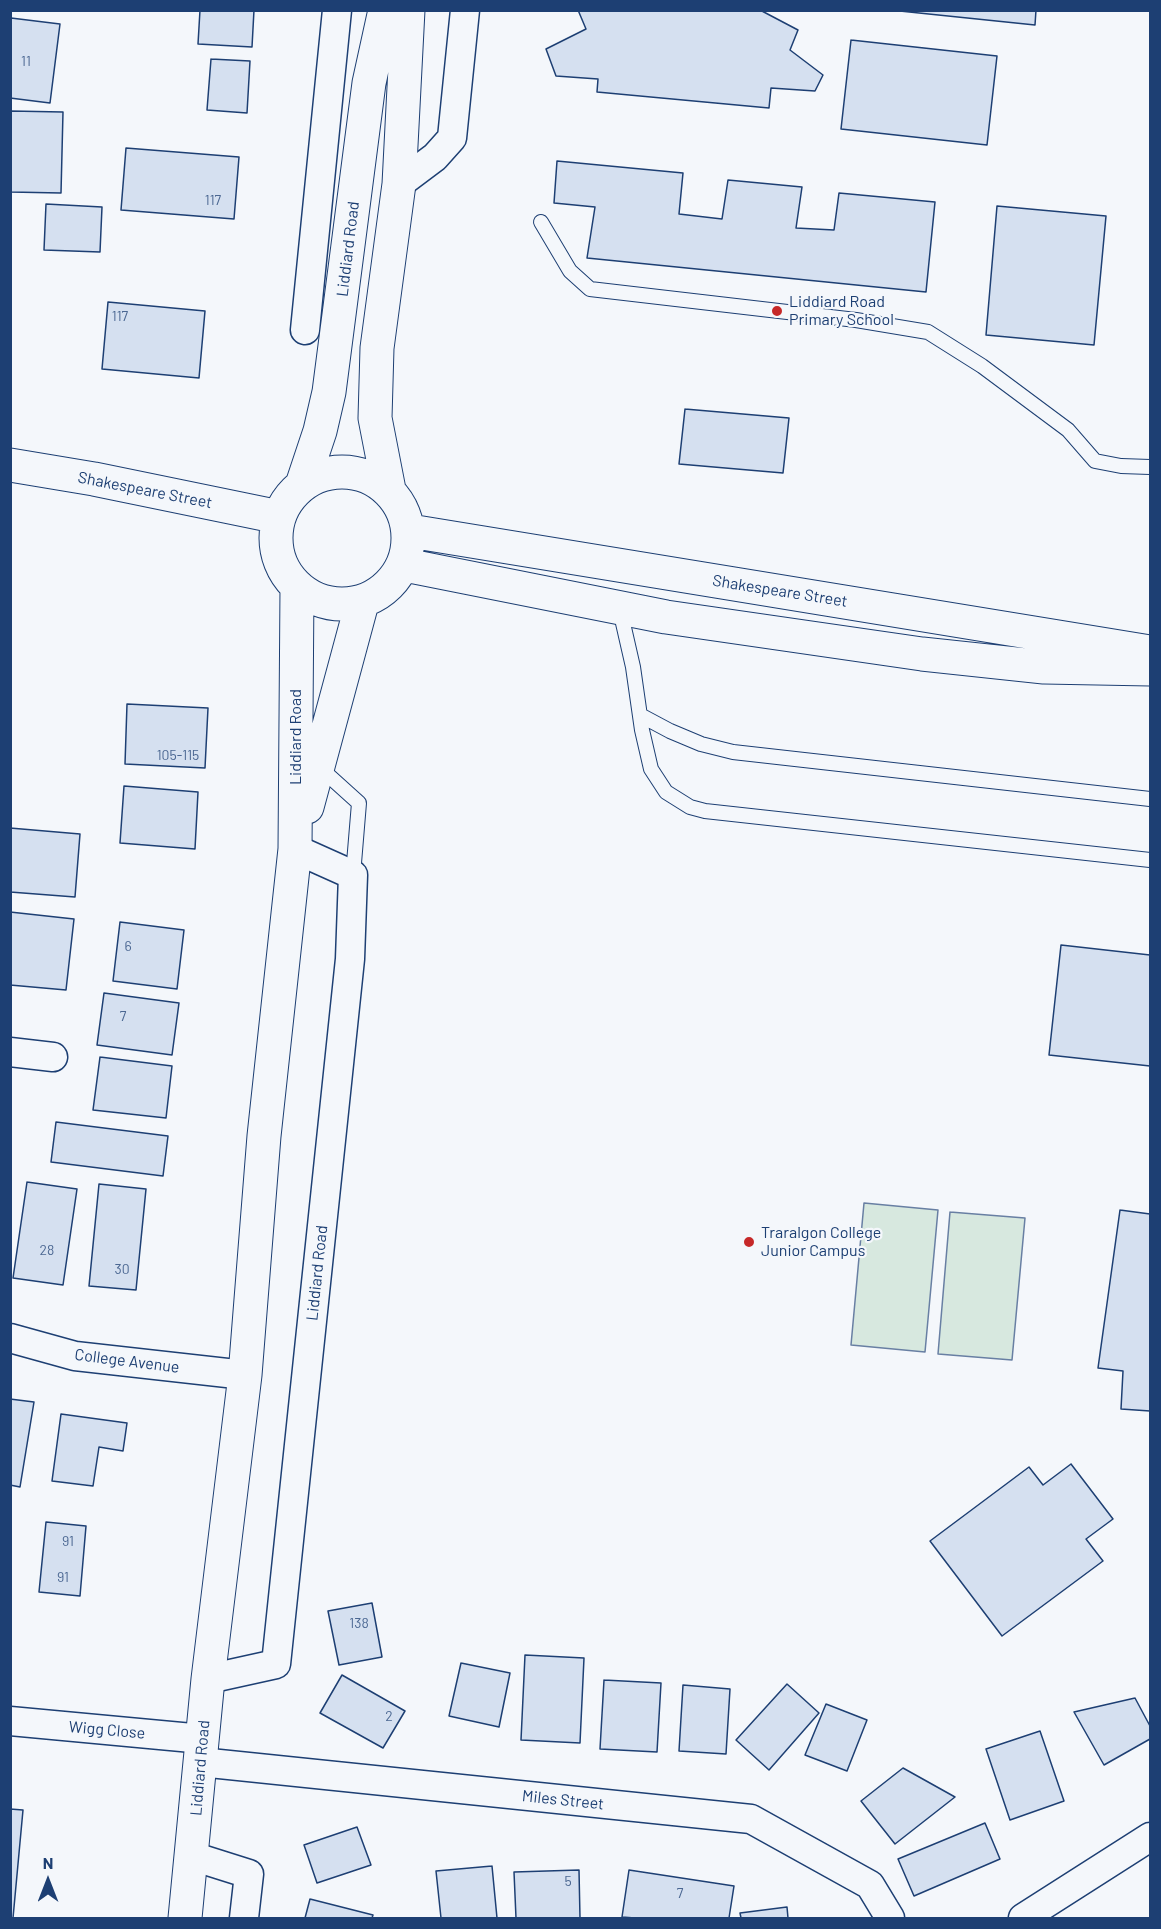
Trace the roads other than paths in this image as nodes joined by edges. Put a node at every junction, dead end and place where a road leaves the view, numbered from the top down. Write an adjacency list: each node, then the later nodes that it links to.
1 (338, 10): 7 (street, Liddiard Road)
2 (385, 10): 10 (street, Liddiard Road)
3 (408, 10): 5 (street)
4 (465, 10): 5 (street)
5 (399, 184): 11 (street)
6 (541, 222): 9 (lane)
7 (305, 330)
8 (10, 465): 12 (street, Shakespeare Street)
9 (1150, 467)
10 (302, 485): 11 (street); 12 (street)
11 (389, 490): 13 (street)
12 (279, 517): 15 (street)
13 (410, 531): 14 (street); 18 (street, Shakespeare Street)
14 (405, 565): 16 (street); 17 (street)
15 (297, 588): 16 (street); 21 (street, Liddiard Road)
16 (362, 603): 22 (street, Liddiard Road)
17 (619, 607): 19 (street); 20 (lane)
18 (1150, 652)
19 (1150, 669)
20 (640, 715): 23 (lane); 25 (lane)
21 (296, 739): 22 (lane); 24 (street, Liddiard Road)
22 (318, 766): 24 (street, Liddiard Road); 26 (lane)
23 (1150, 799)
24 (295, 849): 26 (street); 30 (street, Liddiard Road)
25 (1150, 860)
26 (353, 875): 31 (street, Liddiard Road)
27 (10, 1052): 28 (street)
28 (53, 1057)
29 (10, 1338): 30 (street, College Avenue)
30 (244, 1375): 31 (street, Liddiard Road)
31 (208, 1679): 33 (street, Liddiard Road)
32 (10, 1721): 33 (street, Wigg Close)
33 (202, 1750): 35 (street, Liddiard Road); 38 (street, Miles Street)
34 (1150, 1837): 39 (street)
35 (192, 1856): 36 (street, Liddiard Road); 37 (street)
36 (185, 1918)
37 (244, 1918)
38 (890, 1918)
39 (1023, 1918)

